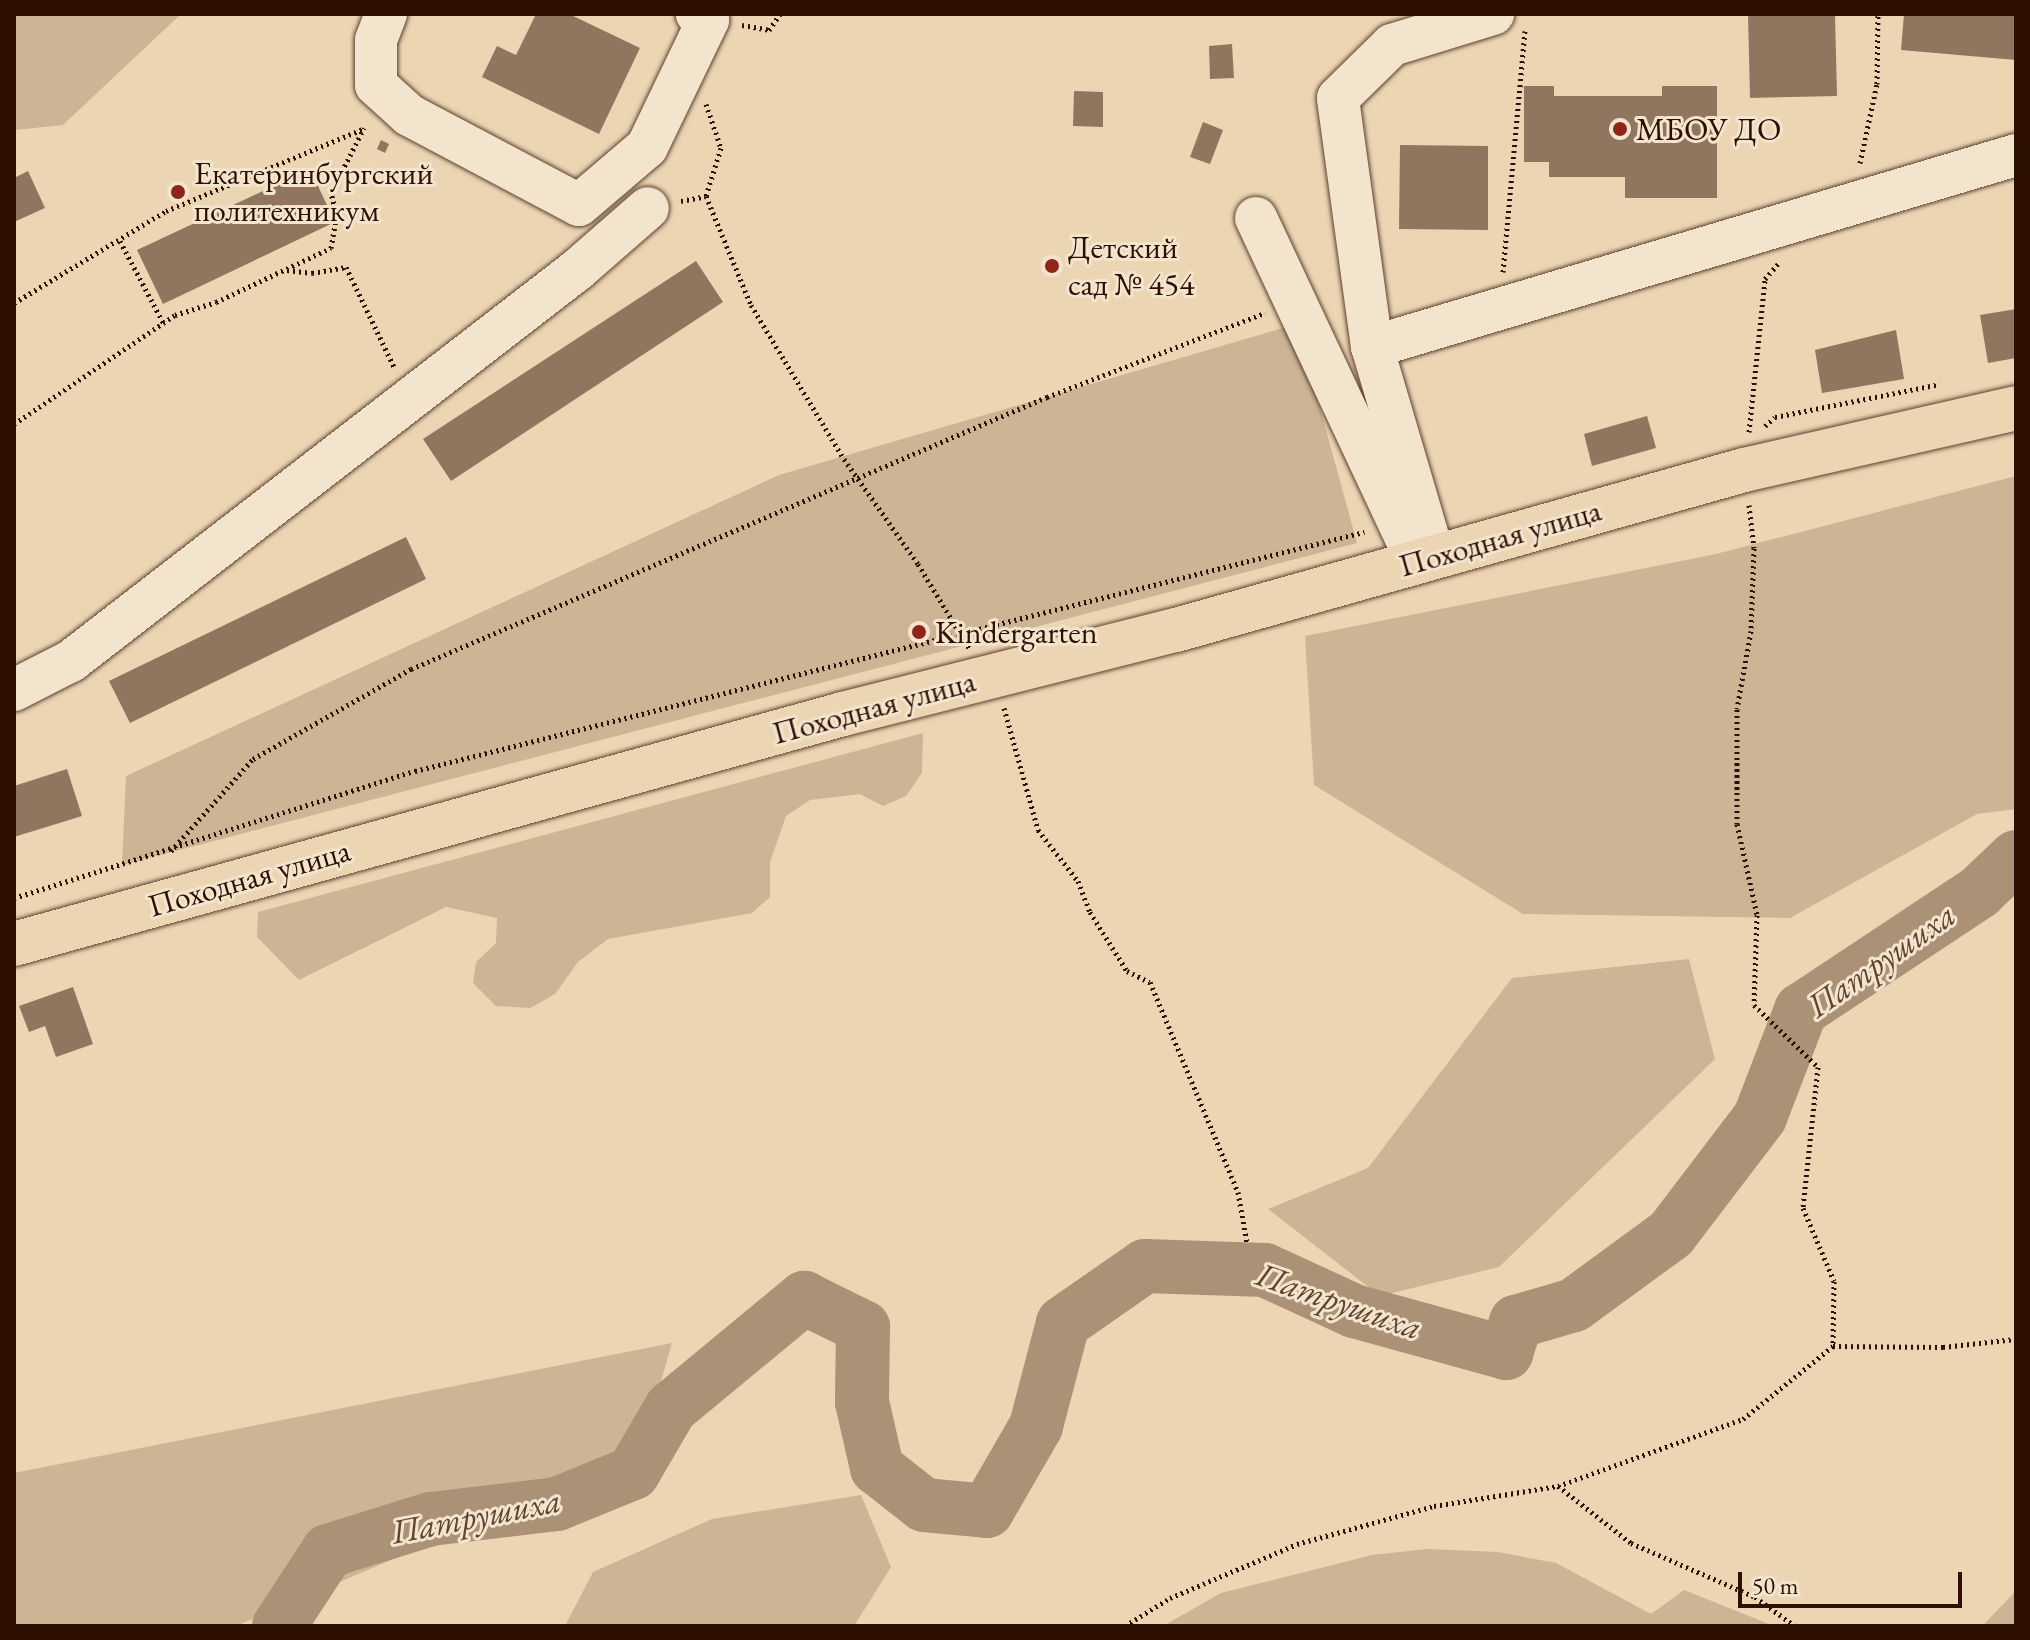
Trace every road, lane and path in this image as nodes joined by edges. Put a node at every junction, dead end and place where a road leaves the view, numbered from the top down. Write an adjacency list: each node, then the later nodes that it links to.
1 (386, 14): 5 (street)
2 (780, 14): 5 (path)
3 (1493, 14): 17 (street)
4 (1527, 14): 15 (path)
5 (702, 17)
6 (703, 97): 8 (path)
7 (2016, 155): 15 (street)
8 (706, 196): 9 (path); 23 (path)
9 (648, 208): 19 (street)
10 (1256, 218): 13 (street)
11 (120, 241): 12 (path); 14 (path); 16 (path)
12 (283, 270): 16 (path); 19 (path)
13 (1295, 302): 23 (path); 24 (street)
14 (14, 303)
15 (1500, 310): 17 (street)
16 (164, 324): 21 (path)
17 (1372, 347): 25 (street)
18 (1956, 381): 22 (path)
19 (412, 397): 27 (street)
20 (2016, 408): 22 (main road, Походная улица)
21 (14, 424)
22 (1746, 456): 25 (main road, Походная улица); 36 (path)
23 (857, 478): 26 (path); 31 (path)
24 (1398, 523): 25 (street); 26 (path)
25 (1425, 559): 29 (main road, Походная улица)
26 (965, 636): 29 (path); 31 (path)
27 (71, 661): 28 (street); 30 (street)
28 (14, 665)
29 (979, 679): 33 (main road, Походная улица); 34 (path)
30 (14, 690)
31 (170, 852): 32 (path)
32 (14, 898)
33 (14, 944)
34 (1247, 1243)
35 (2016, 1339): 36 (path)
36 (1833, 1346): 37 (path)
37 (1558, 1486): 38 (path); 39 (path)
38 (1125, 1626)
39 (1795, 1626)

